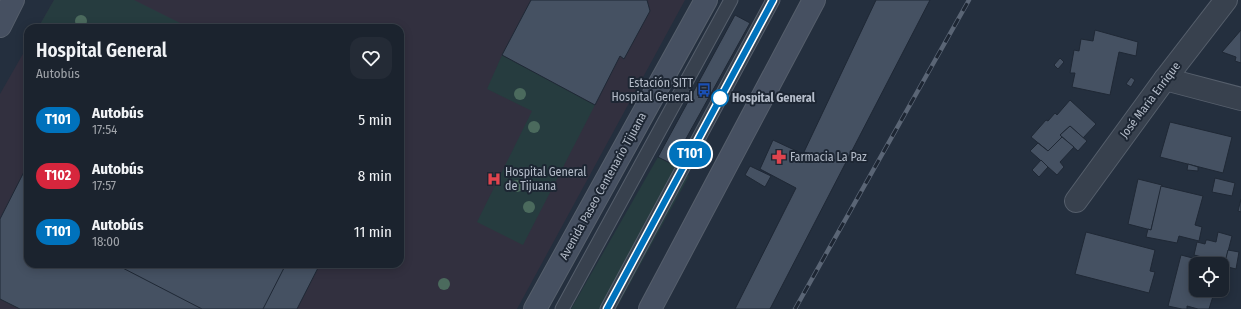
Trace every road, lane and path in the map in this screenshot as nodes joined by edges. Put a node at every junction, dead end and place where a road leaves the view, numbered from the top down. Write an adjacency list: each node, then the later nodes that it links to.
1 (13, 0): 7 (main road)
2 (706, 0): 11 (main road, Avenida Paseo Centenario Tijuana)
3 (731, 0): 12 (lane)
4 (773, 0): 13 (lane)
5 (814, 0): 14 (main road)
6 (1226, 0): 8 (street, José María Enrique)
7 (0, 26)
8 (1165, 80): 9 (street); 10 (street, José María Enrique)
9 (1241, 99)
10 (1076, 202)
11 (535, 309)
12 (562, 309)
13 (607, 309)
14 (650, 309)

